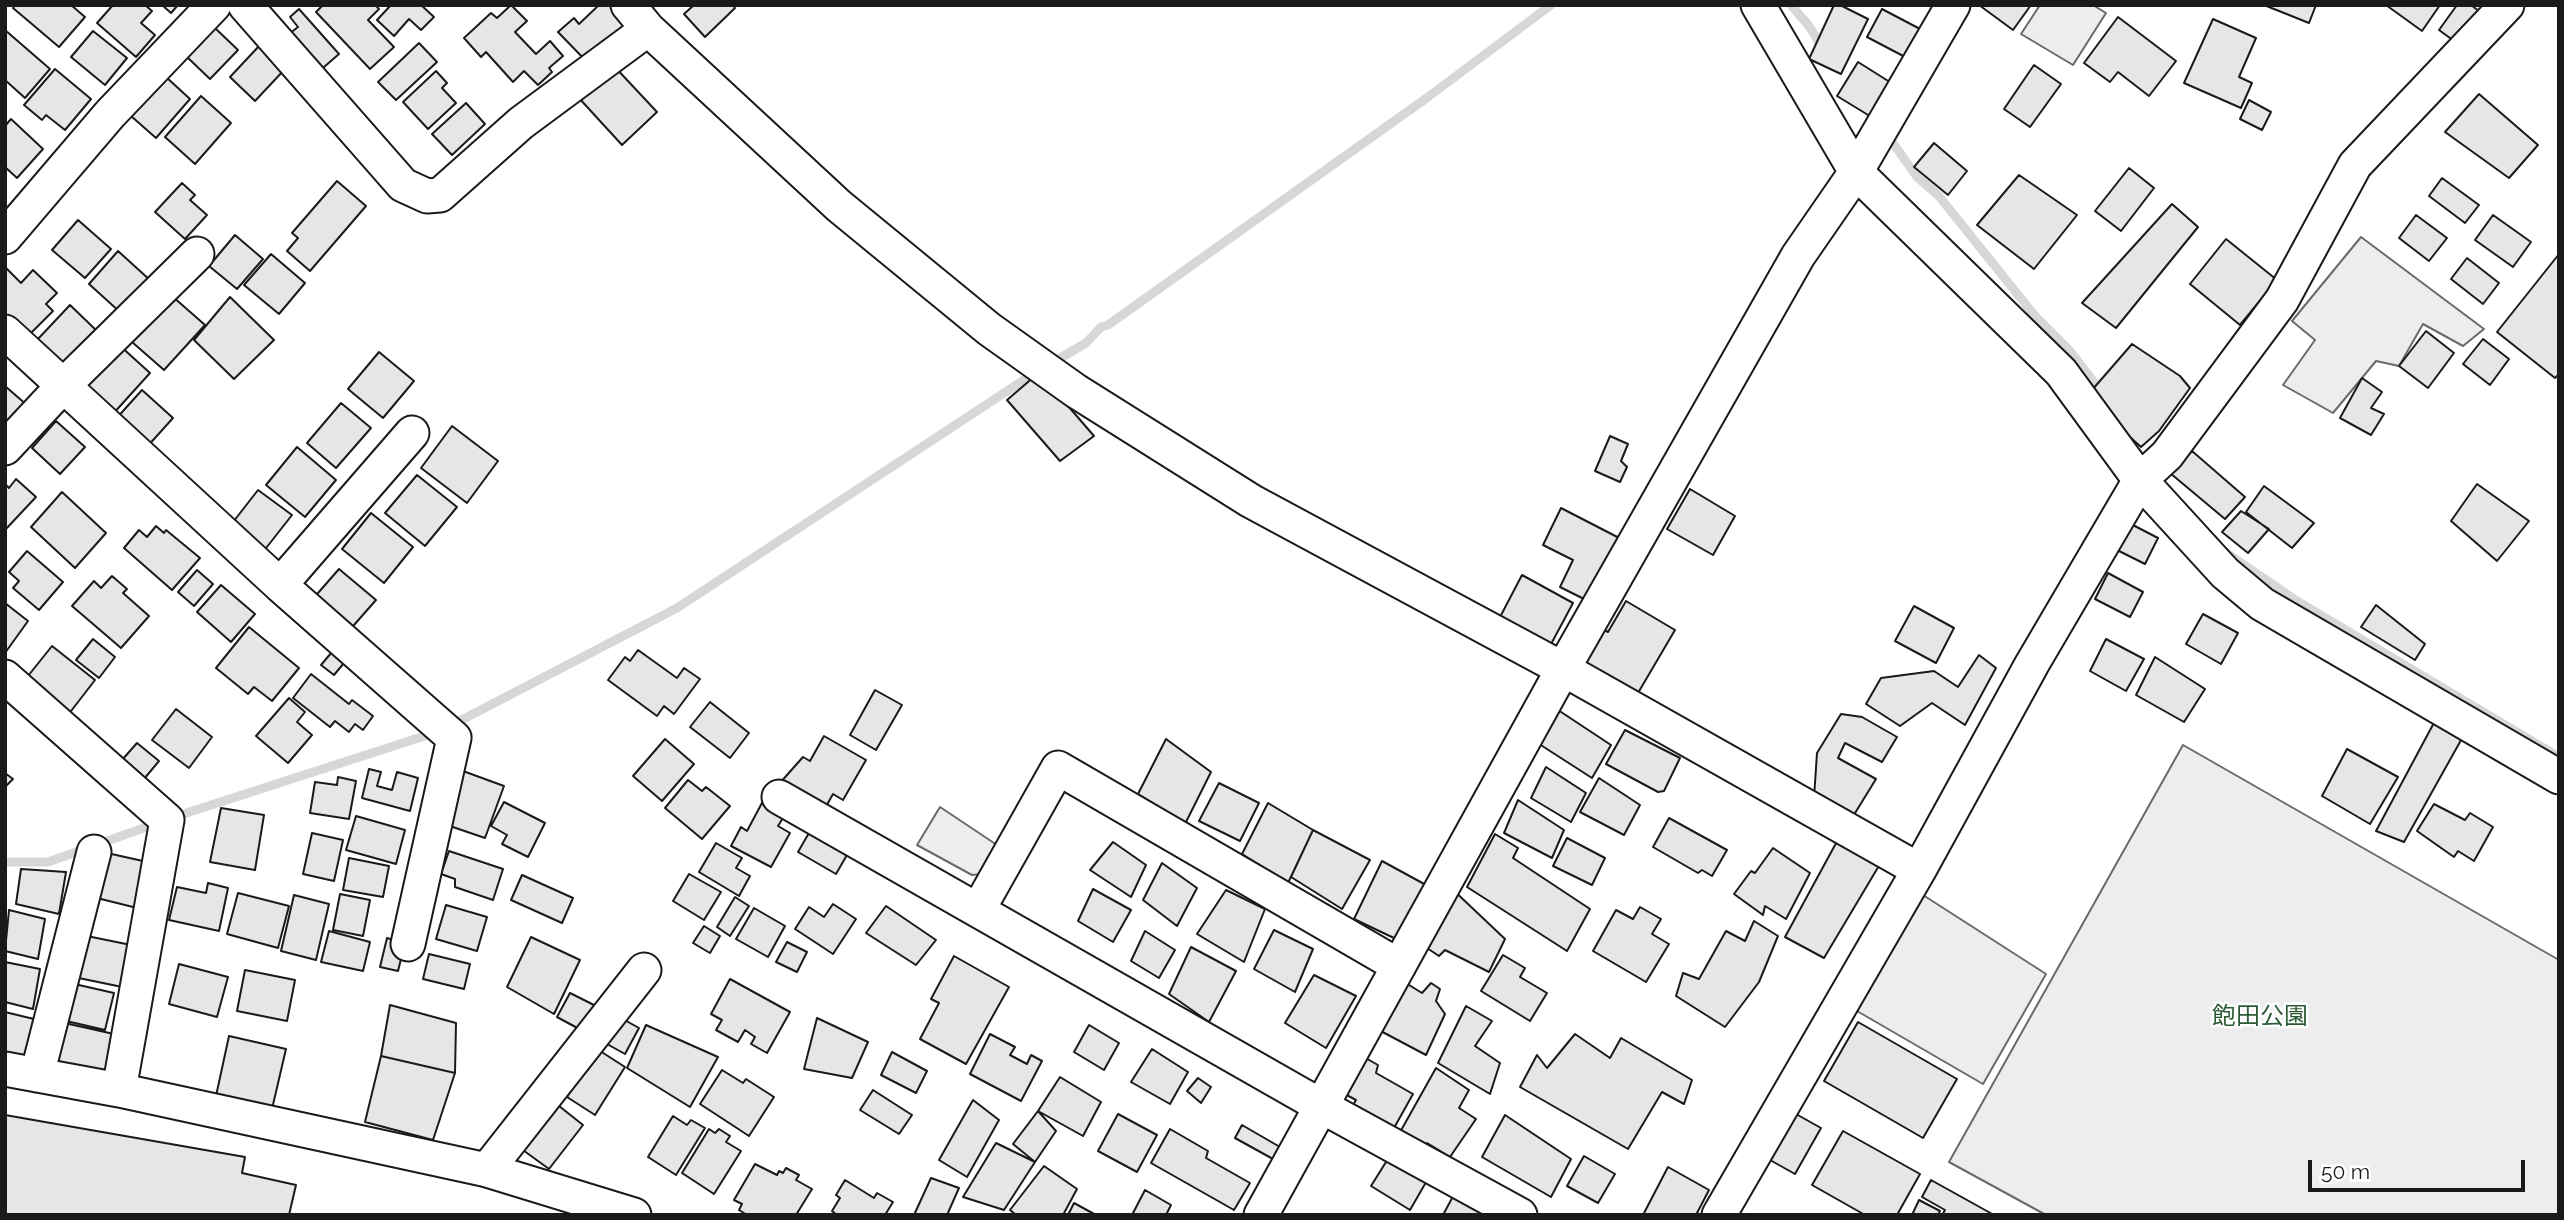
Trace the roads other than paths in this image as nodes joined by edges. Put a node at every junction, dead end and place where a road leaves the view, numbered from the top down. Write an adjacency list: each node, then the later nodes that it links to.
1 (214, 5): 8 (street)
2 (245, 5): 6 (street)
3 (1758, 5): 7 (street)
4 (1953, 5): 7 (street)
5 (2507, 5): 14 (street)
6 (638, 17): 16 (street)
7 (1856, 172): 14 (street); 16 (street)
8 (5, 237)
9 (197, 254): 11 (street)
10 (5, 332): 11 (street)
11 (63, 386): 13 (street); 15 (street)
12 (412, 433): 15 (street)
13 (5, 448)
14 (2140, 481): 18 (street); 21 (street)
15 (280, 585): 23 (street)
16 (1563, 669): 21 (street); 24 (street)
17 (5, 677): 27 (street)
18 (2559, 777)
19 (779, 797): 22 (street)
20 (94, 852): 26 (street)
21 (1919, 870): 33 (street)
22 (978, 910): 24 (street); 28 (street)
23 (408, 944)
24 (1399, 966): 28 (street)
25 (644, 970): 29 (street)
26 (21, 1072): 27 (street)
27 (119, 1090): 29 (street)
28 (1321, 1106): 31 (street); 32 (street)
29 (488, 1170): 30 (street)
30 (634, 1215)
31 (1261, 1215)
32 (1520, 1215)
33 (1719, 1215)

